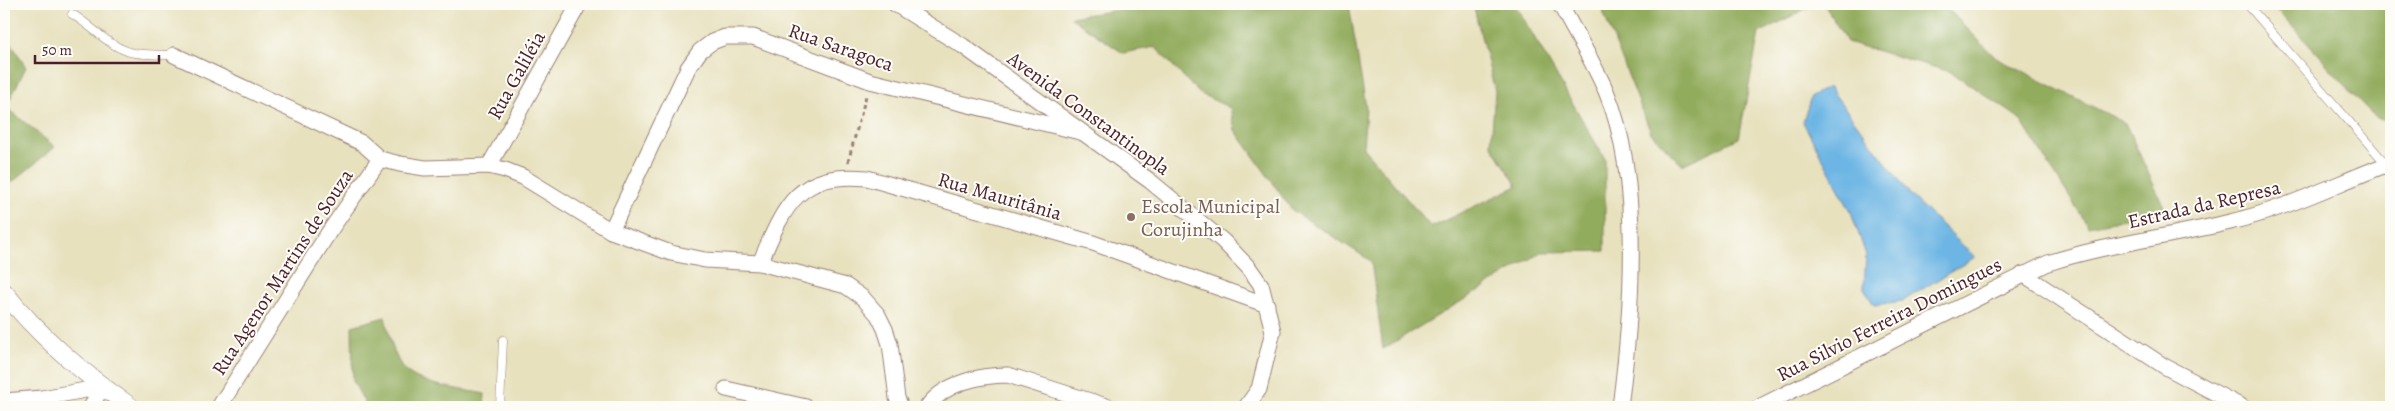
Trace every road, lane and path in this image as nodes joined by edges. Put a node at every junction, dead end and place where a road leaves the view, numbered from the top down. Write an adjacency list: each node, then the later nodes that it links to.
1 (579, 4): 11 (street, Rua Galiléia)
2 (895, 4): 8 (street, Avenida Constantinopla)
3 (1560, 4): 31 (street)
4 (2247, 4): 10 (lane)
5 (72, 14): 6 (lane)
6 (174, 55): 9 (street)
7 (870, 80): 8 (street, Rua Saragoca); 12 (path); 13 (street, Rua Saragoca)
8 (1080, 132): 17 (street, Avenida Constantinopla)
9 (380, 159): 11 (street); 24 (street, Rua Agenor Martins de Souza)
10 (2389, 164): 15 (street, Estrada da Represa)
11 (489, 166): 13 (street)
12 (844, 176): 14 (street, Rua Mauritânia); 17 (street, Rua Mauritânia)
13 (611, 231): 14 (street)
14 (760, 264): 27 (street)
15 (2023, 274): 32 (street, Rua Silvio Ferreira Domingues); 33 (street, Rua Silvio Ferreira Domingues)
16 (4, 292): 19 (street)
17 (1266, 305): 30 (street, Avenida Constantinopla)
18 (503, 340): 25 (lane)
19 (102, 388): 21 (street); 22 (street); 23 (street)
20 (726, 389): 26 (street)
21 (4, 401)
22 (91, 407)
23 (131, 407)
24 (219, 407)
25 (500, 407)
26 (806, 407)
27 (901, 407)
28 (927, 407): 29 (street)
29 (1109, 407)
30 (1246, 407)
31 (1620, 407)
32 (1759, 407)
33 (2242, 407)

